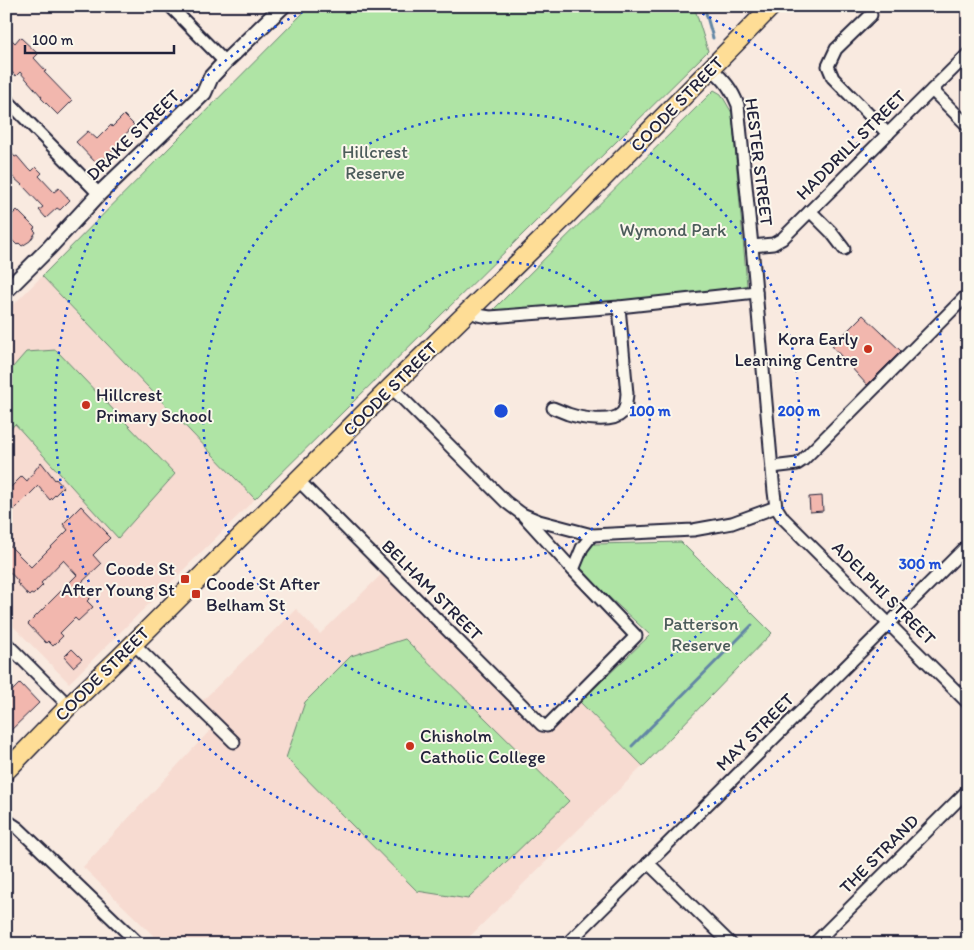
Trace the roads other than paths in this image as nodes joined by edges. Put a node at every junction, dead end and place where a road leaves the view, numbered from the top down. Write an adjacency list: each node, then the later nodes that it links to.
1 (170, 6): 6 (street)
2 (283, 6): 6 (street, DRAKE STREET)
3 (772, 6): 7 (main road, COODE STREET)
4 (871, 15): 11 (street)
5 (968, 54): 8 (street, HADDRILL STREET)
6 (225, 62): 12 (street, DRAKE STREET)
7 (712, 69): 14 (street, HESTER STREET); 20 (main road, COODE STREET)
8 (932, 90): 10 (street); 11 (street, HADDRILL STREET)
9 (6, 99): 12 (street)
10 (968, 126)
11 (888, 134): 13 (street, HADDRILL STREET)
12 (99, 194): 16 (street, DRAKE STREET)
13 (810, 210): 14 (street, HADDRILL STREET); 15 (street)
14 (752, 246): 17 (street, HESTER STREET)
15 (844, 249)
16 (6, 291)
17 (756, 292): 19 (street); 23 (street, HESTER STREET)
18 (968, 294): 23 (street)
19 (619, 307): 20 (street); 22 (street)
20 (469, 311): 21 (main road, COODE STREET)
21 (391, 387): 24 (main road, COODE STREET); 26 (street)
22 (553, 408)
23 (772, 467): 25 (street, HESTER STREET)
24 (298, 480): 29 (street, BELHAM STREET); 32 (main road, COODE STREET)
25 (776, 507): 27 (street); 30 (street, ADELPHI STREET)
26 (522, 514): 27 (street); 29 (street)
27 (592, 535): 29 (street)
28 (968, 545): 30 (street, MAY STREET)
29 (573, 570)
30 (889, 622): 33 (street, ADELPHI STREET); 39 (street, MAY STREET)
31 (6, 643): 34 (street)
32 (133, 643): 34 (main road, COODE STREET); 35 (street)
33 (968, 703)
34 (69, 706): 36 (main road, COODE STREET)
35 (234, 742)
36 (6, 771)
37 (968, 790): 43 (street, THE STRAND)
38 (6, 820): 40 (street)
39 (648, 863): 41 (street, MAY STREET); 42 (street)
40 (139, 944)
41 (567, 944)
42 (731, 944)
43 (814, 944)

